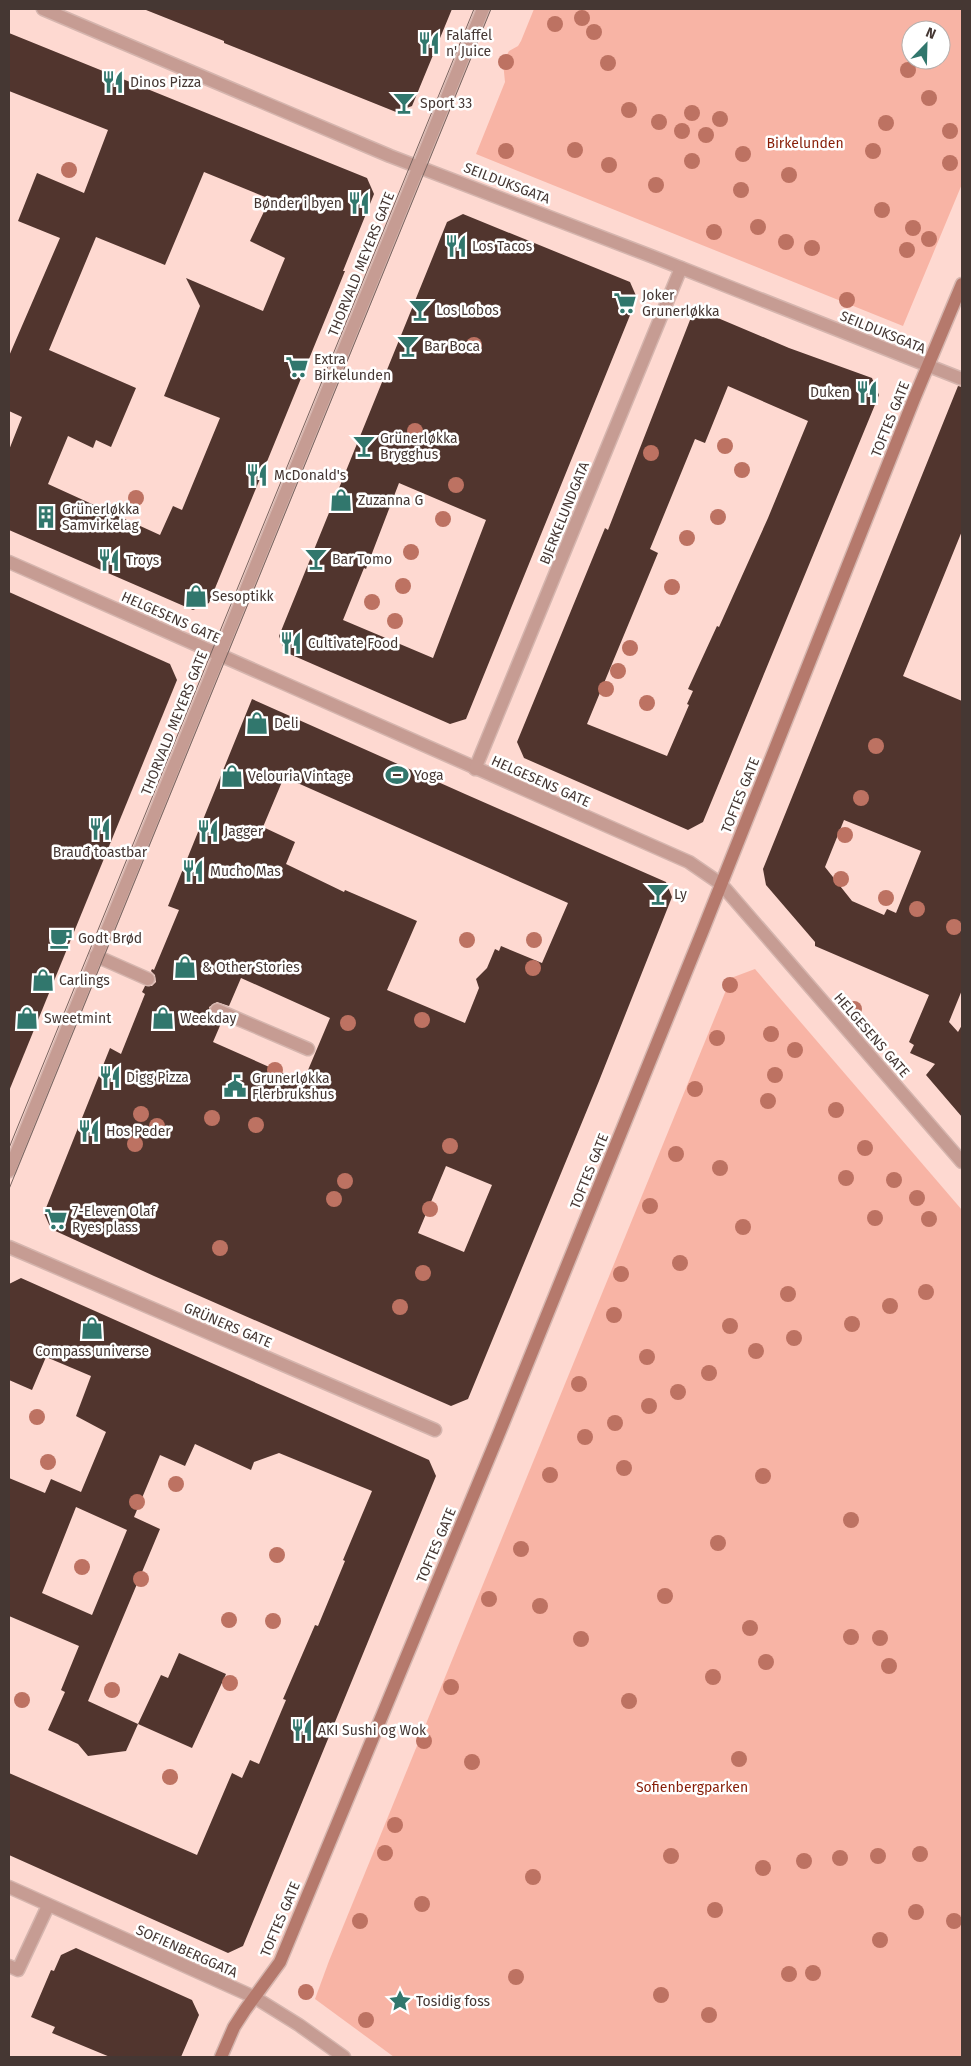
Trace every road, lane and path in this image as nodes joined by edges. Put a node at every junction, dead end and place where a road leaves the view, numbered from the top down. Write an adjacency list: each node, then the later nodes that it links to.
1 (43, 9): 3 (street, SEILDUKSGATA)
2 (483, 9): 3 (street, THORVALD MEYERS GATE)
3 (418, 166): 4 (street, SEILDUKSGATA); 9 (street, THORVALD MEYERS GATE)
4 (681, 268): 6 (street, SEILDUKSGATA); 10 (street, BJERKELUNDGATA)
5 (962, 284): 6 (main road, TOFTES GATE)
6 (928, 366): 7 (street, SEILDUKSGATA); 11 (main road, TOFTES GATE)
7 (962, 380)
8 (9, 562): 9 (street, HELGESENS GATE)
9 (218, 655): 10 (street, HELGESENS GATE); 12 (street, THORVALD MEYERS GATE)
10 (475, 769): 11 (street, HELGESENS GATE)
11 (721, 884): 16 (street, HELGESENS GATE); 23 (main road, TOFTES GATE)
12 (96, 956): 13 (street); 17 (street, THORVALD MEYERS GATE)
13 (148, 979)
14 (217, 1010): 15 (street)
15 (308, 1049)
16 (962, 1162)
17 (9, 1171)
18 (9, 1247): 19 (street, GRÜNERS GATE)
19 (435, 1430)
20 (9, 1887): 21 (street, SOFIENBERGGATA)
21 (48, 1906): 22 (street); 23 (street, SOFIENBERGGATA)
22 (9, 1966)
23 (254, 1997): 24 (main road, TOFTES GATE); 25 (street, SOFIENBERGGATA)
24 (221, 2057)
25 (344, 2057)

